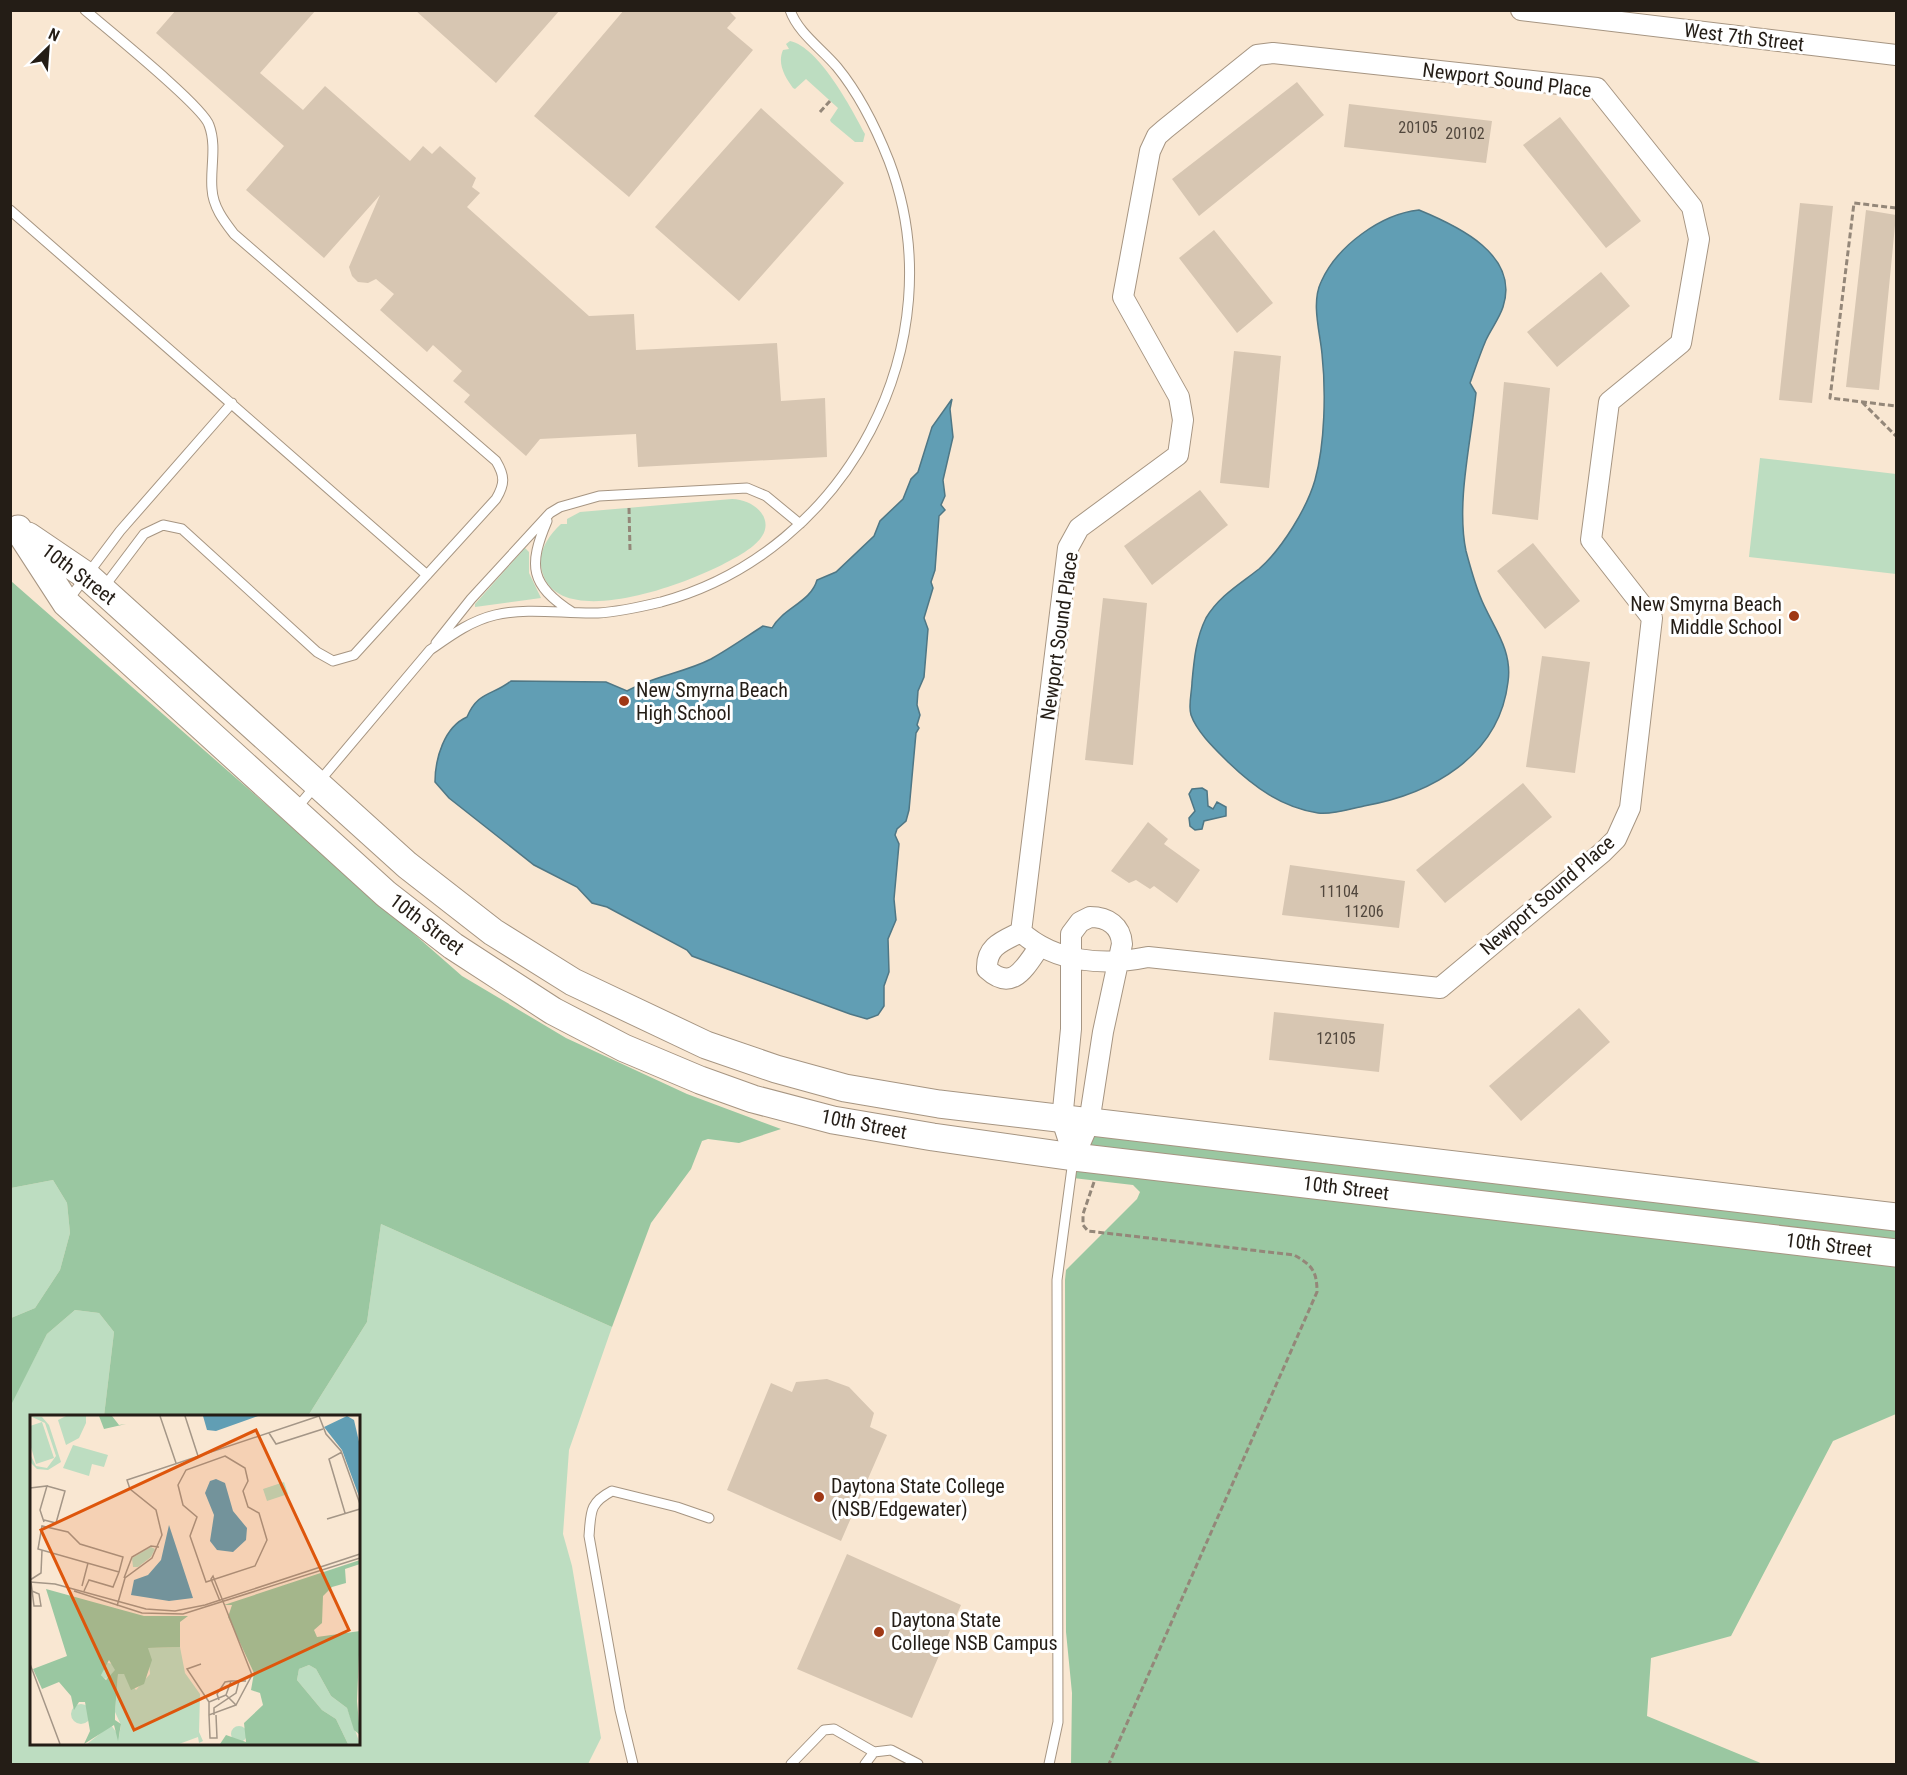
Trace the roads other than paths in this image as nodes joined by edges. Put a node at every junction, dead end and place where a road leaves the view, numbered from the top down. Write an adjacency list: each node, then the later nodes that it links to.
1 (85, 10): 10 (lane)
2 (790, 10): 8 (lane)
3 (1521, 10): 4 (street, West 7th Street)
4 (1896, 55)
5 (10, 210): 6 (lane)
6 (232, 403): 10 (lane); 11 (lane)
7 (550, 513): 8 (lane); 13 (lane); 14 (lane)
8 (800, 524): 13 (lane)
9 (14, 526): 11 (street, 10th Street); 12 (street, 10th Street)
10 (427, 575): 11 (lane)
11 (95, 583): 12 (lane); 15 (street, 10th Street)
12 (66, 603): 16 (street, 10th Street)
13 (573, 612): 14 (lane)
14 (430, 650): 15 (lane)
15 (318, 783): 16 (lane); 23 (street, 10th Street)
16 (295, 810): 25 (street, 10th Street)
17 (1021, 932): 18 (street, Newport Sound Place); 18 (street); 20 (street, Newport Sound Place)
18 (1040, 946): 19 (street, Newport Sound Place)
19 (1073, 958): 20 (street, Newport Sound Place); 20 (street); 21 (street)
20 (1119, 963): 22 (street)
21 (1071, 1029): 22 (street); 23 (street)
22 (1103, 1032): 24 (street)
23 (1062, 1120): 24 (street, 10th Street); 25 (street)
24 (1089, 1123): 25 (street); 26 (street, 10th Street)
25 (1074, 1157): 27 (street, 10th Street); 34 (lane)
26 (1896, 1217)
27 (1896, 1253)
28 (709, 1518): 30 (lane)
29 (874, 1752): 31 (lane); 32 (lane); 33 (lane)
30 (633, 1764)
31 (791, 1764)
32 (865, 1764)
33 (918, 1764)
34 (1049, 1764)

